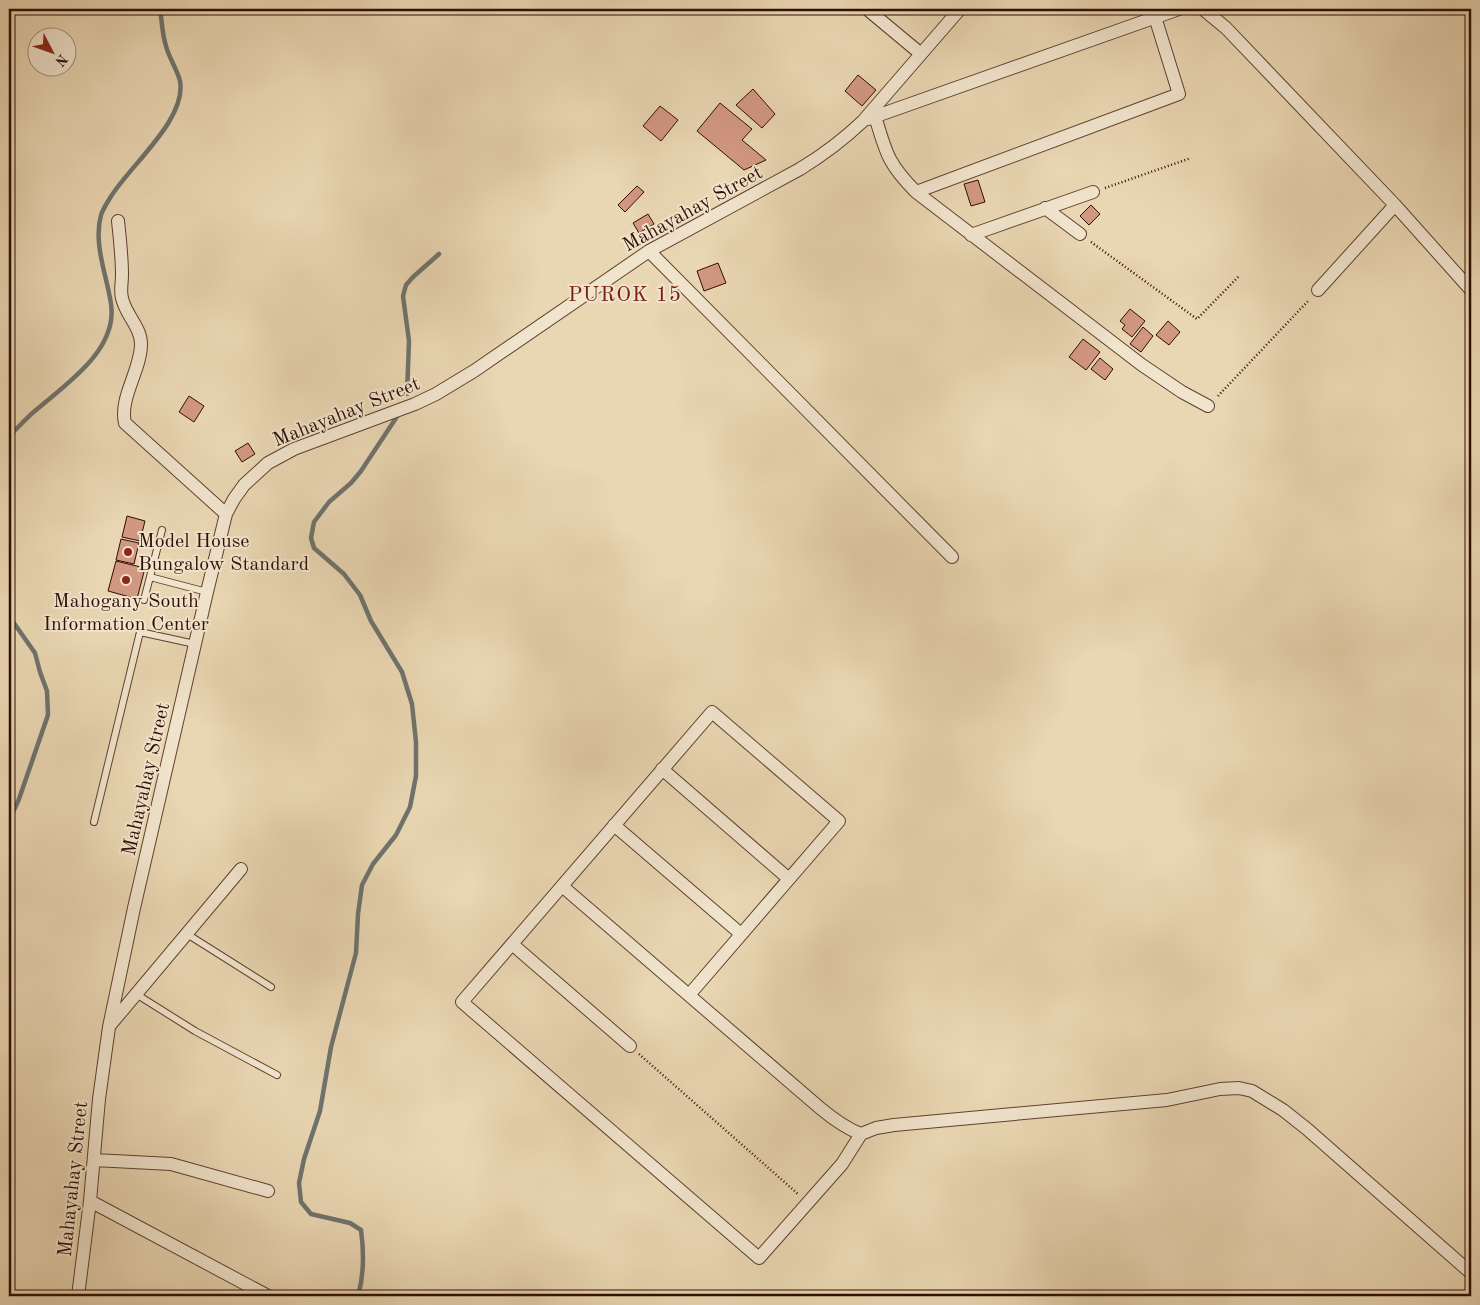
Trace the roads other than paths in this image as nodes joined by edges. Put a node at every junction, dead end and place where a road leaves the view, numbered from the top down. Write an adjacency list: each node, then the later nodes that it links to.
1 (867, 9): 6 (street)
2 (960, 9): 6 (street, Mahayahay Street)
3 (1179, 9): 5 (street)
4 (1204, 9): 10 (street)
5 (1156, 17): 7 (street); 8 (street)
6 (921, 54): 7 (street, Mahayahay Street)
7 (869, 118): 8 (street); 15 (street, Mahayahay Street)
8 (916, 192): 14 (street)
9 (1092, 192): 11 (street)
10 (1395, 205): 16 (street); 17 (street)
11 (1045, 208): 13 (street); 14 (street)
12 (118, 221): 19 (street)
13 (1080, 234)
14 (971, 235): 18 (street)
15 (649, 251): 19 (street, Mahayahay Street); 21 (street)
16 (1318, 290)
17 (1471, 290)
18 (1208, 406)
19 (226, 514): 23 (street, Mahayahay Street)
20 (162, 530): 22 (lane)
21 (952, 557)
22 (150, 577): 23 (lane); 24 (lane)
23 (207, 592): 25 (street, Mahayahay Street)
24 (144, 600)
25 (195, 644): 27 (lane); 38 (street, Mahayahay Street)
26 (662, 769): 28 (street); 30 (street); 30 (street)
27 (94, 822)
28 (614, 825): 31 (street); 33 (street)
29 (241, 868): 32 (street)
30 (789, 879): 33 (street)
31 (562, 886): 34 (street); 37 (street)
32 (187, 934): 35 (lane); 36 (street)
33 (741, 934): 37 (street)
34 (512, 944): 39 (street); 41 (street)
35 (271, 987)
36 (136, 994): 38 (street); 40 (lane)
37 (689, 995): 41 (street)
38 (109, 1027): 42 (street, Mahayahay Street)
39 (630, 1046)
40 (277, 1075)
41 (861, 1134): 45 (street)
42 (94, 1160): 43 (street); 44 (street, Mahayahay Street)
43 (268, 1191)
44 (90, 1202): 46 (street, Mahayahay Street); 47 (street)
45 (1471, 1273)
46 (78, 1296)
47 (268, 1296)

